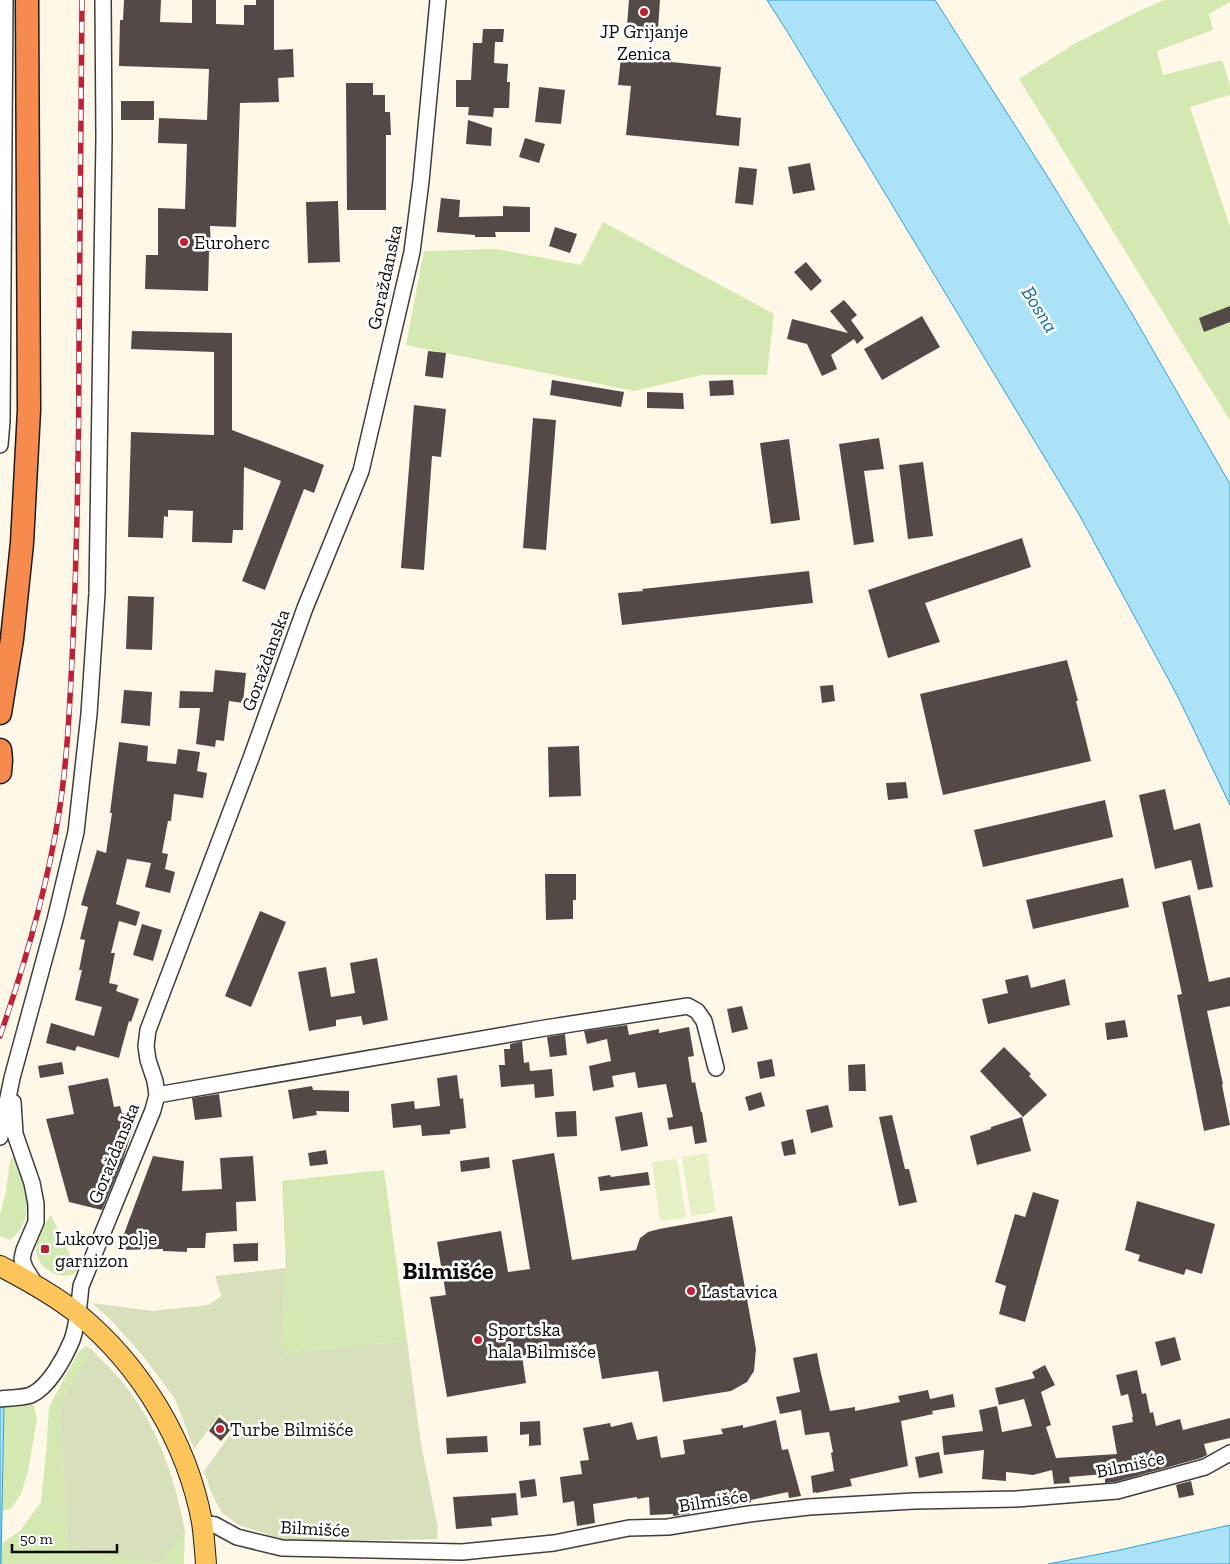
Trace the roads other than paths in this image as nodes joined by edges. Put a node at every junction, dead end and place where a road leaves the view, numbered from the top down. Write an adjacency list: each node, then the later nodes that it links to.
1 (5, 0): 5 (street)
2 (27, 0): 6 (highway)
3 (103, 0): 10 (street)
4 (438, 0): 11 (street, Goraždanska)
5 (0, 445)
6 (0, 713)
7 (0, 750): 8 (highway)
8 (0, 772)
9 (716, 1068): 11 (street)
10 (12, 1078): 12 (street); 14 (street)
11 (157, 1095): 15 (street, Goraždanska)
12 (0, 1137)
13 (0, 1266): 14 (main road)
14 (36, 1285): 15 (main road)
15 (78, 1314): 16 (street, Goraždanska); 18 (main road)
16 (5, 1398)
17 (1230, 1453): 18 (street, Bilmišće)
18 (202, 1522): 19 (main road)
19 (206, 1560)

